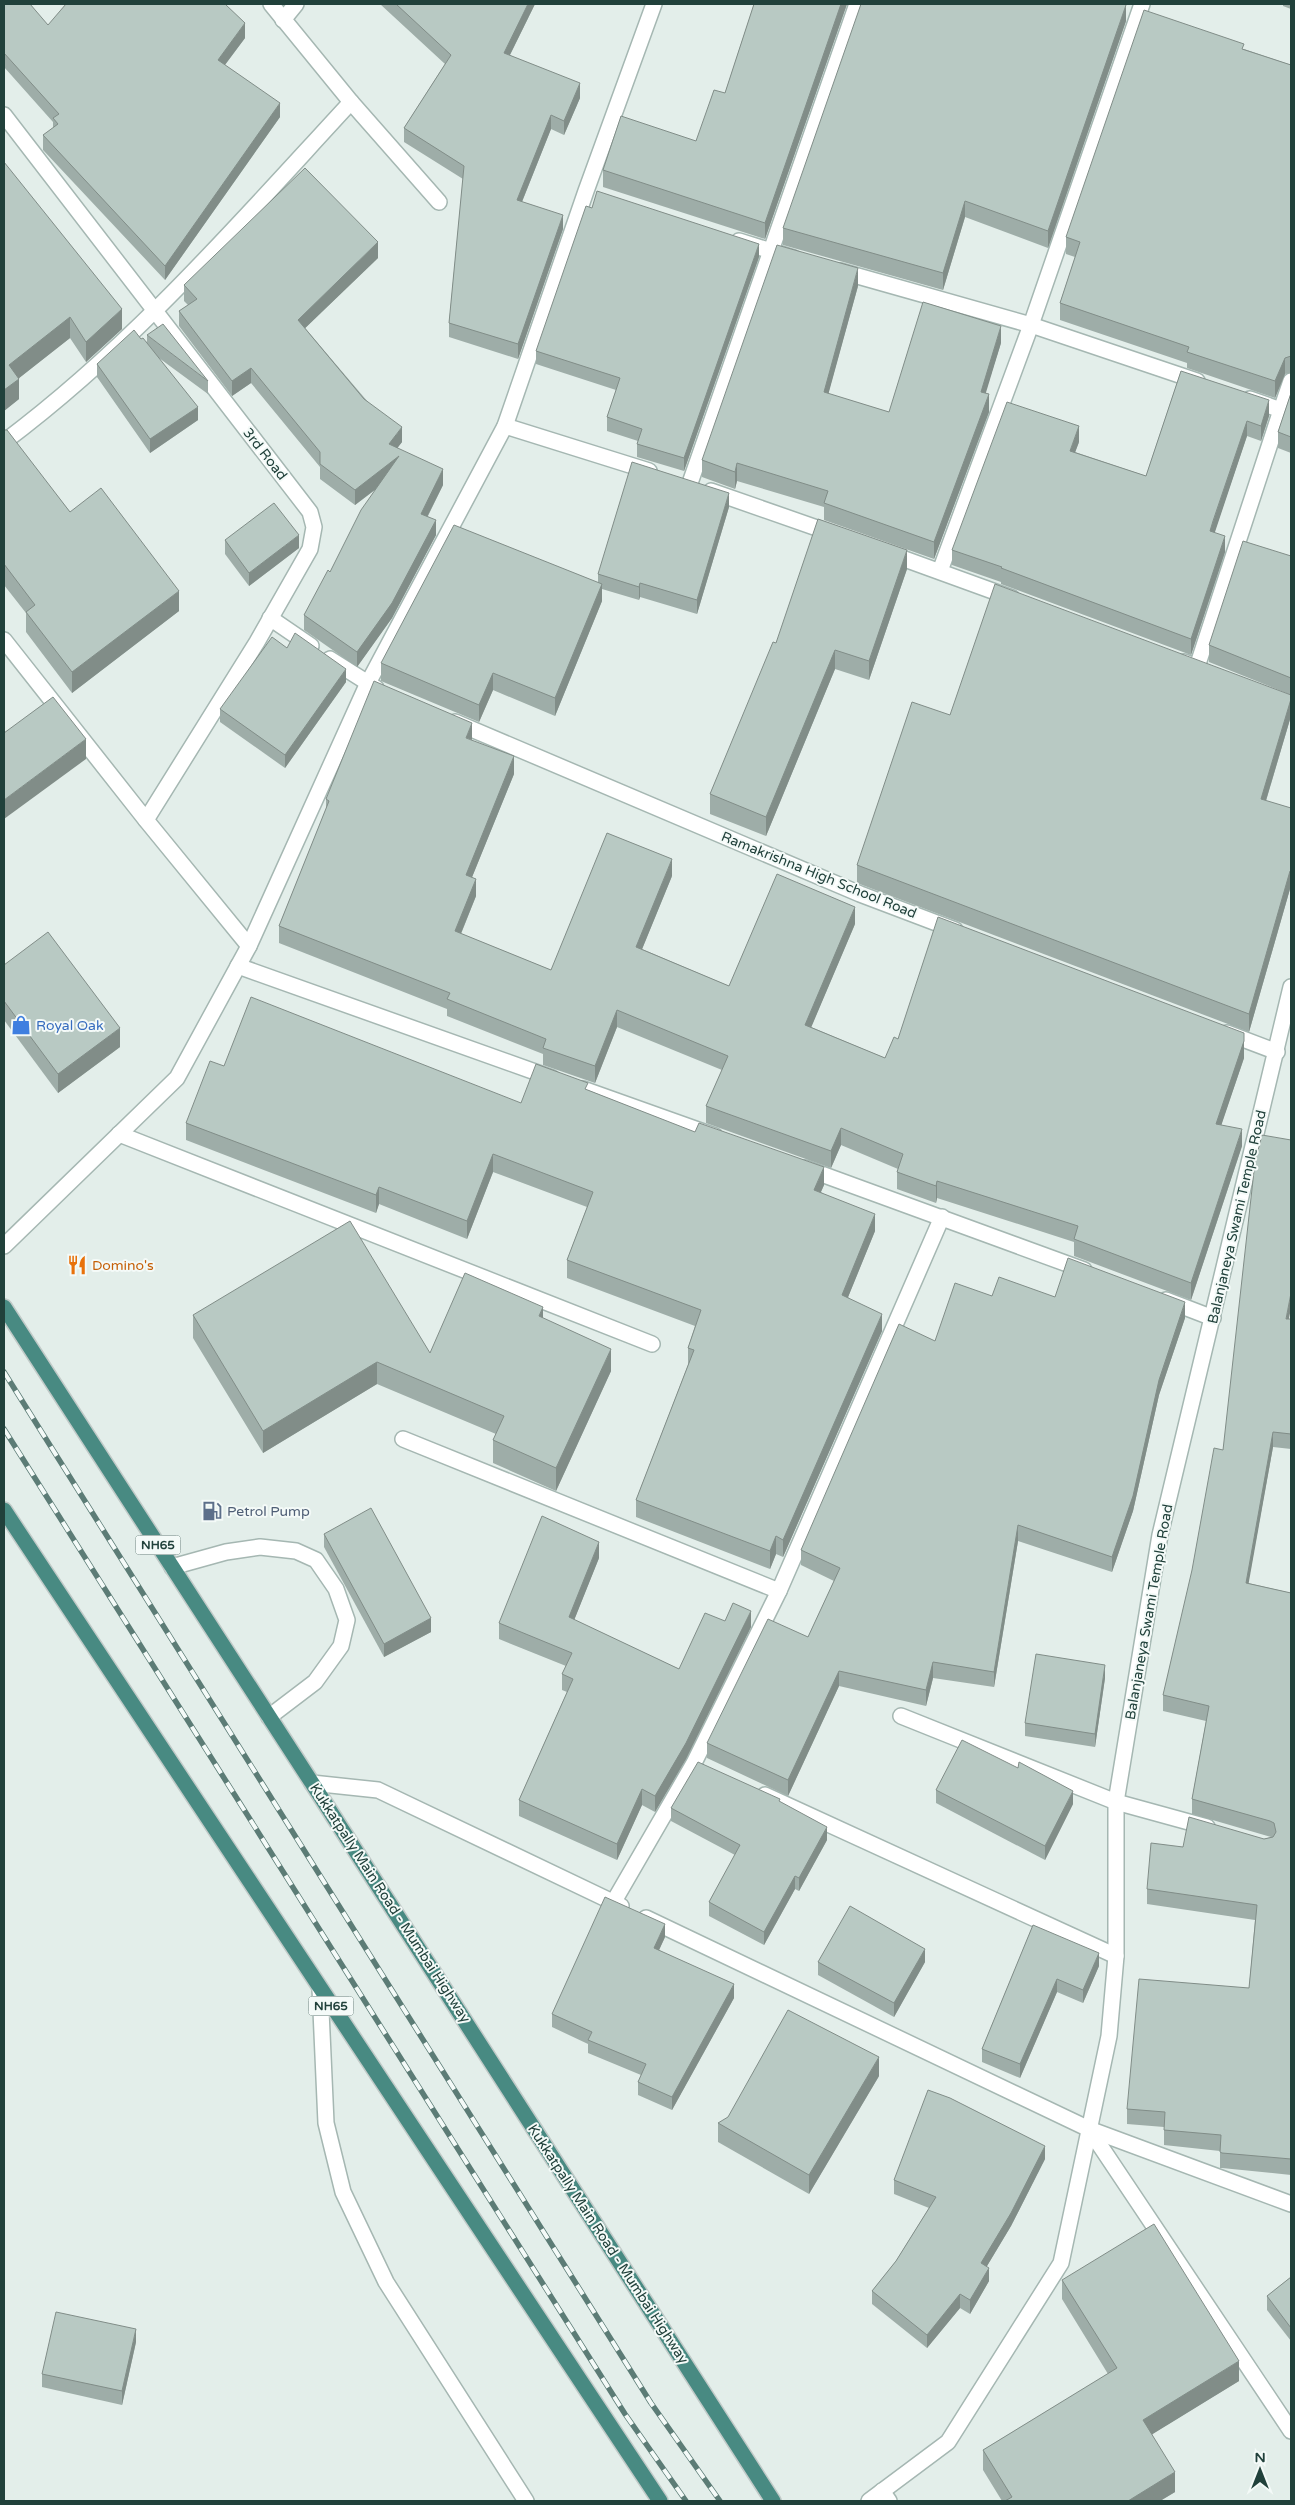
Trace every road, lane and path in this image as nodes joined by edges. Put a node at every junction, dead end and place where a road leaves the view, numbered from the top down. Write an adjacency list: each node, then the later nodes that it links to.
1 (271, 4): 6 (street)
2 (296, 4): 6 (street)
3 (654, 4): 9 (street)
4 (857, 4): 13 (street)
5 (1142, 4): 17 (street)
6 (283, 20): 7 (street)
7 (351, 102): 11 (street); 16 (street)
8 (4, 115): 16 (street, 3rd Road)
9 (586, 191): 10 (street); 22 (street)
10 (604, 197)
11 (439, 202)
12 (725, 236): 13 (street)
13 (771, 251): 14 (street); 24 (street)
14 (808, 262)
15 (827, 267): 17 (street)
16 (156, 312): 23 (street); 29 (street, 3rd Road)
17 (1031, 324): 19 (street); 27 (street)
18 (1291, 381): 21 (street)
19 (1207, 385)
20 (1235, 394): 21 (street)
21 (1281, 410): 32 (street)
22 (505, 426): 24 (street); 34 (street)
23 (4, 442)
24 (690, 483): 25 (street)
25 (848, 539)
26 (875, 548): 27 (street)
27 (940, 571): 28 (street)
28 (1023, 602)
29 (270, 618): 34 (street); 37 (street, 3rd Road)
30 (4, 640): 37 (street)
31 (1170, 656): 32 (street)
32 (1197, 667): 33 (street)
33 (1214, 674)
34 (367, 684): 35 (street); 39 (street)
35 (386, 692)
36 (440, 716): 38 (street, Ramakrishna High School Road)
37 (146, 820): 39 (street)
38 (971, 936)
39 (249, 946): 40 (street)
40 (238, 966): 44 (street); 45 (street)
41 (1291, 987): 43 (street, Balanjaneya Swami Temple Road)
42 (1212, 1028): 43 (street)
43 (1277, 1052): 52 (street, Balanjaneya Swami Temple Road)
44 (119, 1134): 48 (street); 53 (street)
45 (726, 1140)
46 (792, 1164): 47 (street)
47 (942, 1217): 49 (street); 57 (street)
48 (4, 1246)
49 (1101, 1276)
50 (1148, 1293): 52 (street)
51 (4, 1307): 56 (highway, Kukkatpally Main Road - Mumbai Highway / NH65)
52 (1213, 1318): 64 (street, Balanjaneya Swami Temple Road)
53 (652, 1344)
54 (403, 1439): 57 (street)
55 (4, 1510): 68 (highway, NH65)
56 (172, 1567): 59 (highway, Kukkatpally Main Road - Mumbai Highway / NH65); 59 (street)
57 (779, 1591): 60 (street)
58 (901, 1716): 64 (street)
59 (269, 1717): 62 (highway, Kukkatpally Main Road - Mumbai Highway / NH65)
60 (694, 1762): 61 (street); 66 (street)
61 (712, 1771)
62 (312, 1782): 66 (street); 75 (highway, Kukkatpally Main Road - Mumbai Highway / NH65)
63 (748, 1787): 67 (street)
64 (1116, 1802): 65 (street); 67 (street, Balanjaneya Swami Temple Road)
65 (1220, 1831)
66 (614, 1903): 69 (street)
67 (1116, 1956): 69 (street, Balanjaneya Swami Temple Road)
68 (320, 1988): 73 (street); 74 (highway, NH65)
69 (1089, 2129): 70 (street); 71 (street); 72 (street, Balanjaneya Swami Temple Road)
70 (1291, 2204)
71 (1291, 2431)
72 (886, 2496): 76 (street, Balanjaneya Swami Temple Road)
73 (526, 2501)
74 (660, 2501)
75 (773, 2501)
76 (868, 2501)

